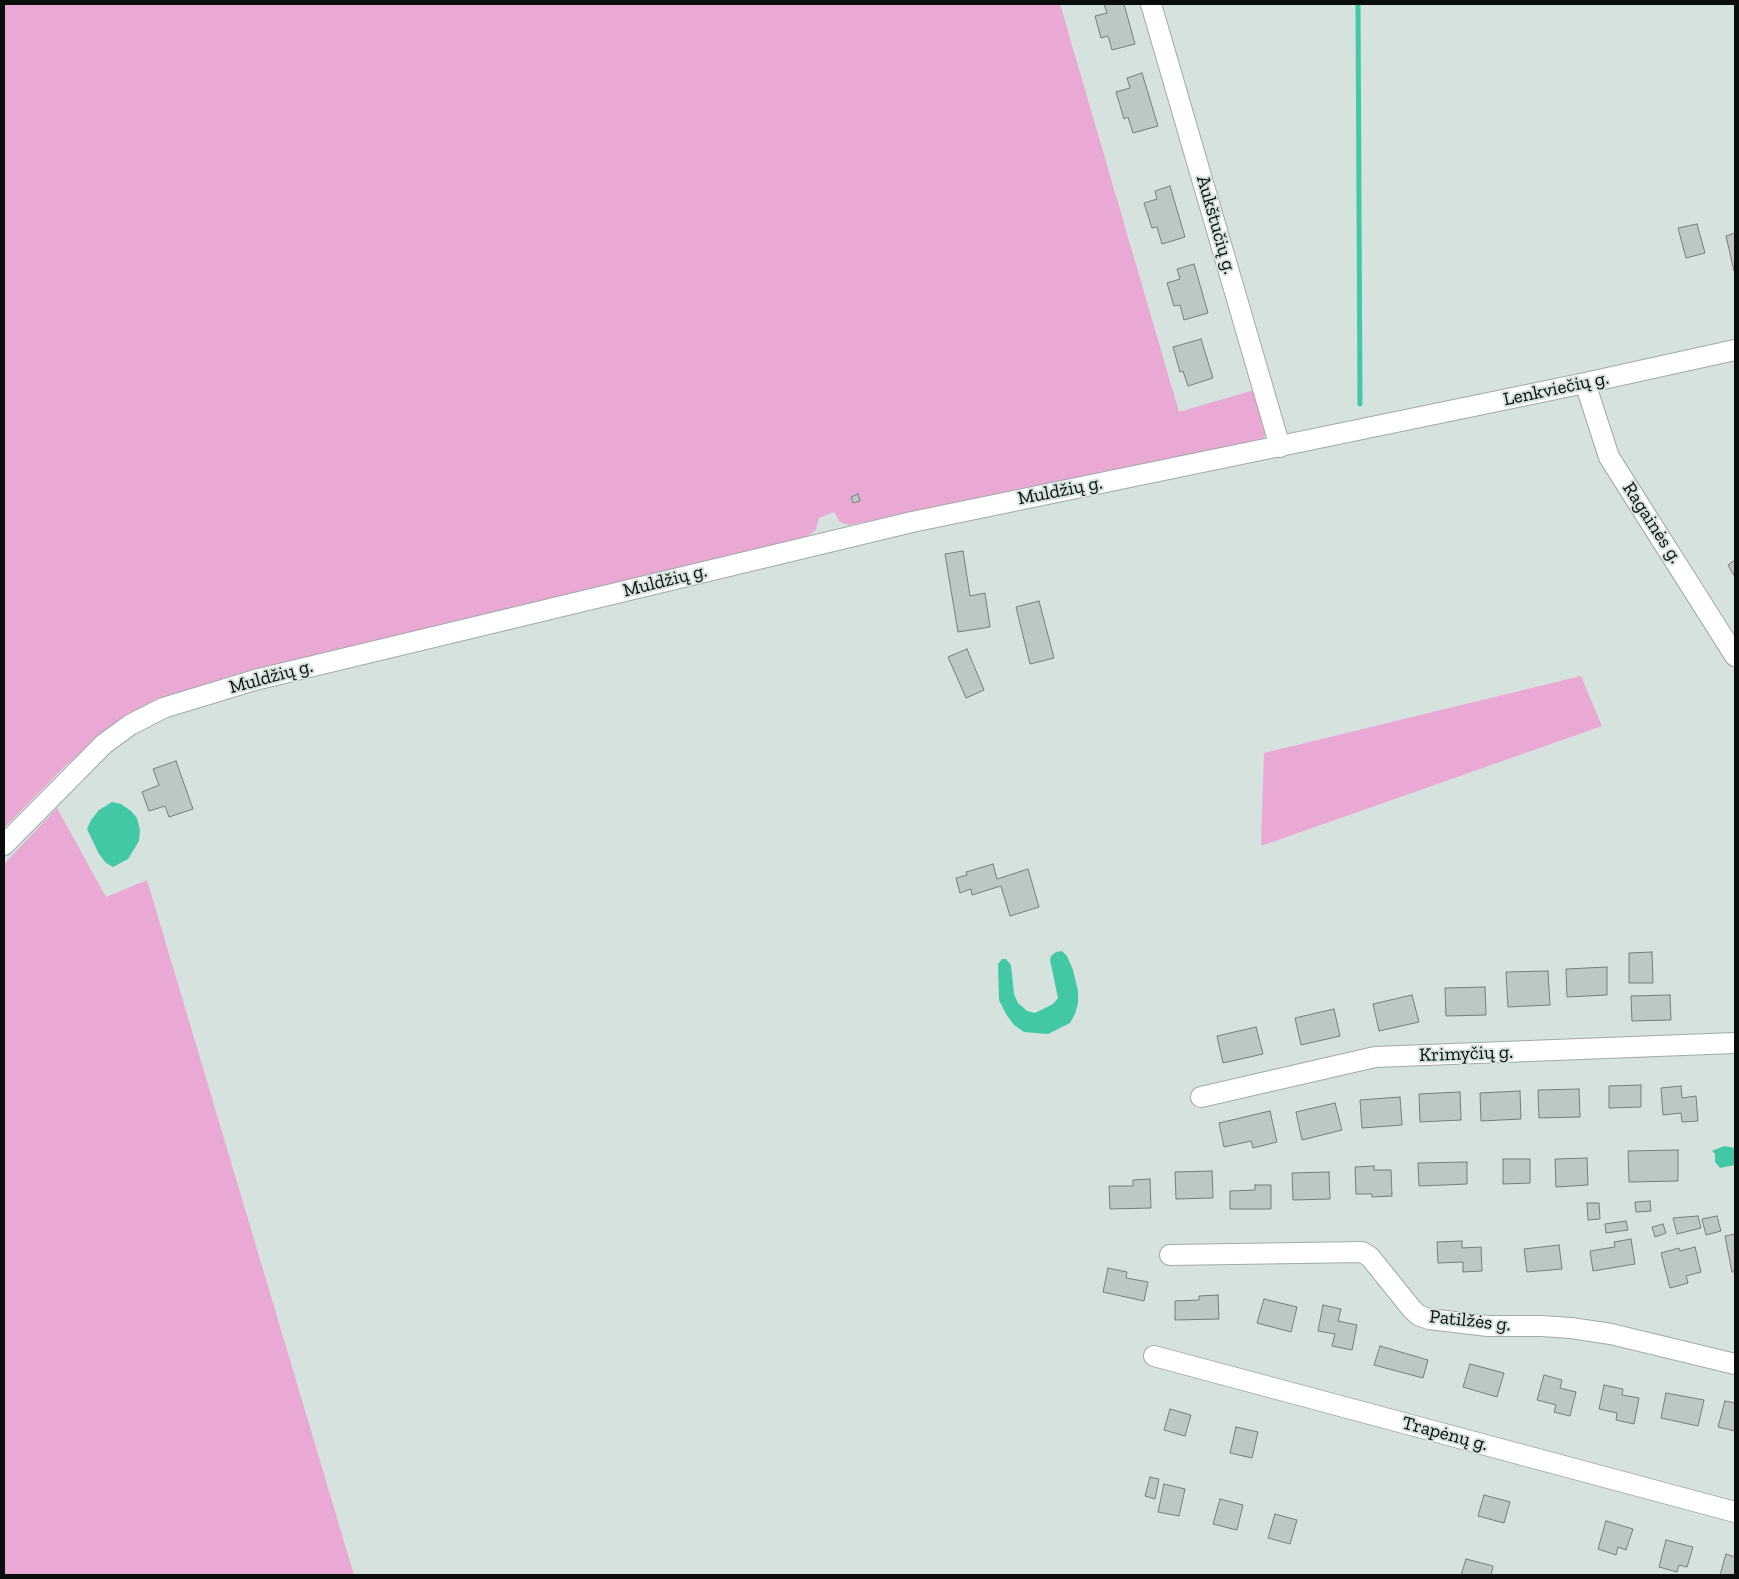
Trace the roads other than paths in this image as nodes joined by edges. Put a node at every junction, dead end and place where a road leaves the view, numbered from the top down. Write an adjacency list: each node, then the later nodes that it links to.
1 (1151, 4): 5 (street, Aukštučių g.)
2 (1735, 350): 3 (street, Lenkviečių g.)
3 (1584, 384): 4 (street, Lenkviečių g.); 6 (street, Ragainės g.)
4 (1377, 427): 5 (street, Muldžių g.)
5 (1280, 447): 7 (street, Muldžių g.)
6 (1735, 656)
7 (4, 845)
8 (1735, 1043): 9 (street, Krimyčių g.)
9 (1201, 1097)
10 (1170, 1255): 12 (street, Patilžės g.)
11 (1154, 1356): 13 (street, Trapėnų g.)
12 (1735, 1364)
13 (1735, 1512)

